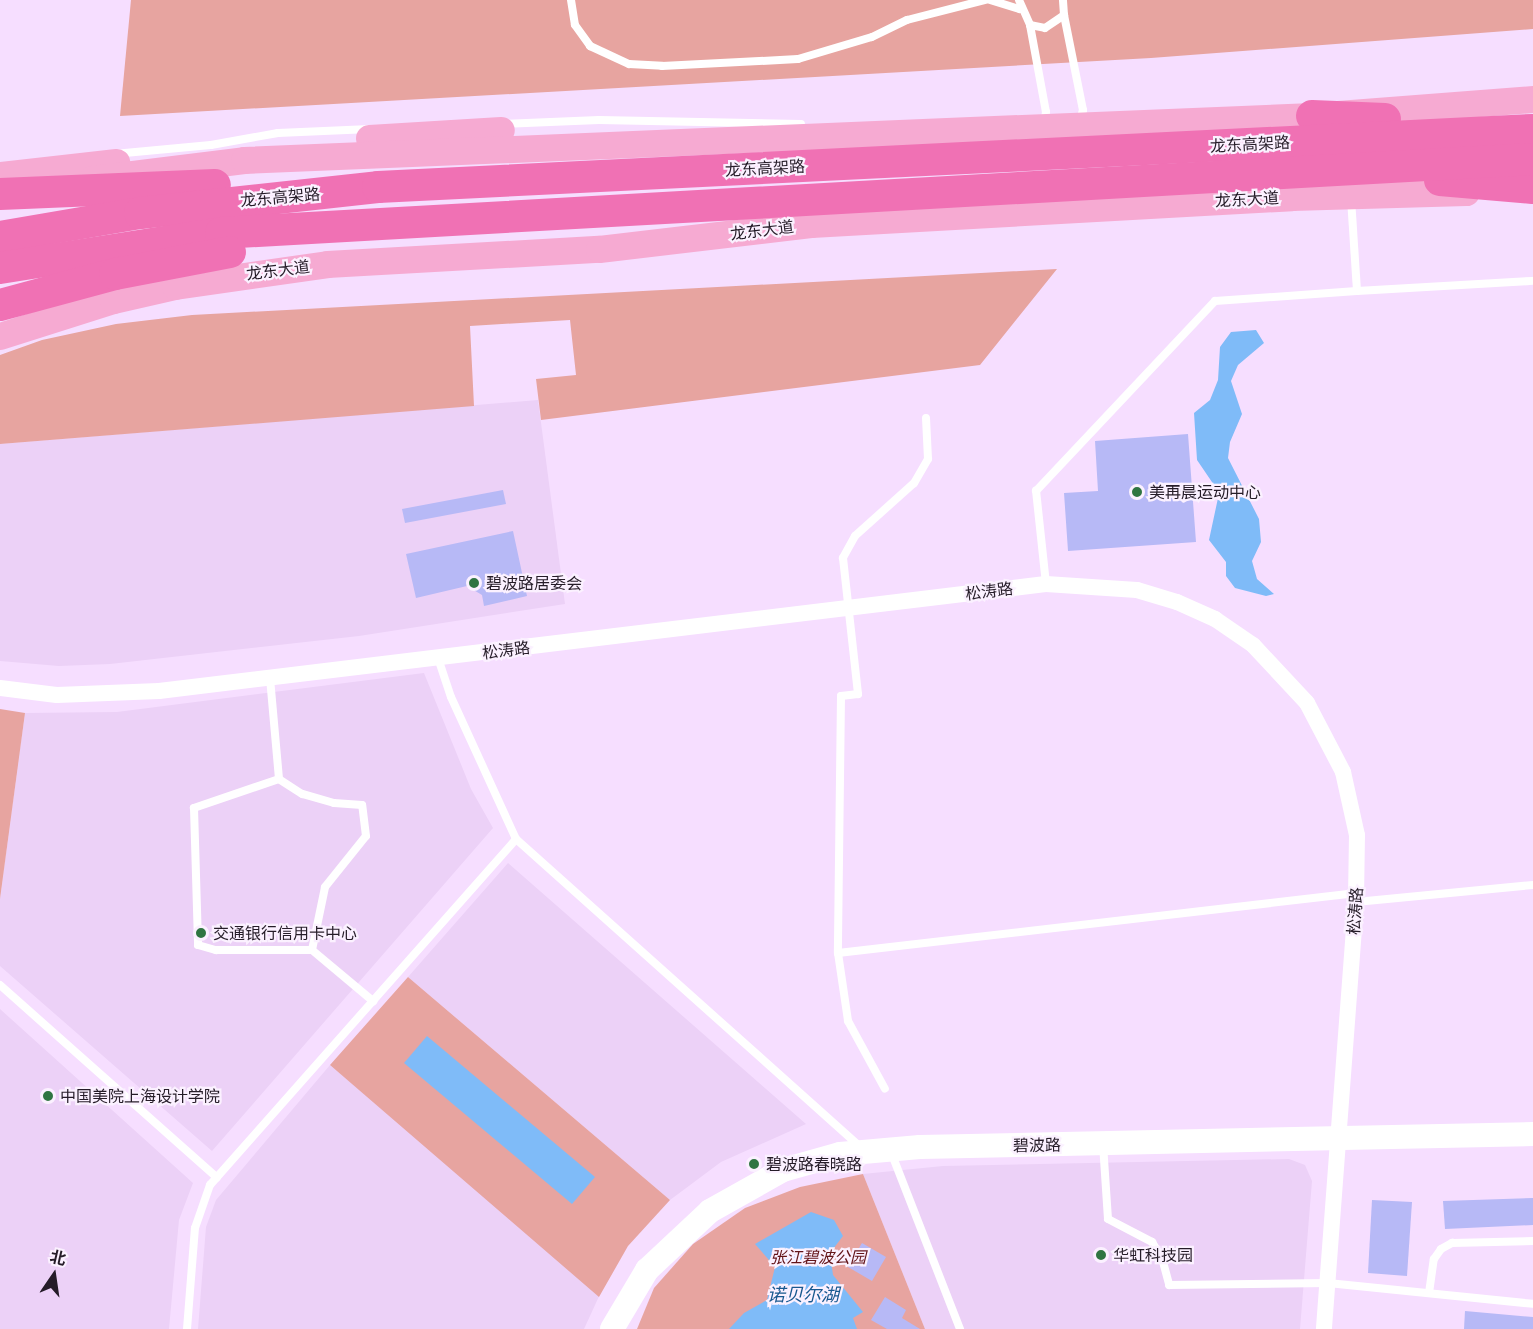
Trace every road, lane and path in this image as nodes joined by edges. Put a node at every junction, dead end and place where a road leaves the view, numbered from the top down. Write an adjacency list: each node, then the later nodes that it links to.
1 (571, 0): 2 (lane)
2 (985, 0)
3 (990, 0): 5 (lane)
4 (1063, 0): 6 (lane)
5 (1020, 4): 7 (lane)
6 (1064, 15): 7 (lane); 12 (lane)
7 (1030, 25): 13 (lane)
8 (1533, 99): 9 (main road)
9 (1312, 116): 12 (main road); 14 (highway)
10 (940, 122): 11 (lane)
11 (881, 123)
12 (1078, 126): 13 (main road)
13 (1044, 128): 15 (main road)
14 (1533, 128): 20 (highway, 龙东高架路)
15 (800, 129): 16 (lane); 19 (main road); 24 (main road)
16 (49, 159)
17 (1533, 159): 18 (highway, 龙东高架路)
18 (1316, 170): 21 (highway); 25 (highway, 龙东高架路)
19 (0, 175)
20 (378, 188): 22 (highway); 26 (highway, 龙东高架路)
21 (1533, 190): 23 (main road, 龙东大道)
22 (0, 194)
23 (1351, 194): 30 (lane); 33 (main road, 龙东大道)
24 (0, 199)
25 (527, 214): 27 (highway, 龙东高架路); 29 (highway)
26 (0, 237)
27 (0, 268)
28 (1533, 281): 30 (lane)
29 (49, 290): 31 (highway); 32 (highway)
30 (1357, 291): 35 (lane)
31 (0, 305)
32 (0, 312)
33 (0, 336)
34 (926, 418): 36 (lane)
35 (1046, 584): 36 (street, 松涛路); 43 (street, 松涛路)
36 (846, 609): 37 (street, 松涛路); 45 (lane)
37 (438, 658): 38 (street, 松涛路); 41 (lane)
38 (270, 678): 39 (street, 松涛路); 40 (lane)
39 (0, 688)
40 (279, 779): 44 (lane); 44 (lane)
41 (516, 839): 47 (lane); 52 (lane)
42 (1533, 885): 43 (lane)
43 (1356, 897): 45 (lane); 50 (street, 松涛路)
44 (312, 950): 47 (lane)
45 (838, 953): 48 (lane)
46 (0, 985): 53 (lane)
47 (373, 1001): 53 (lane)
48 (885, 1089)
49 (1533, 1134): 50 (street, 碧波路)
50 (1339, 1139): 51 (street, 碧波路); 55 (street, 松涛路)
51 (1103, 1143): 52 (street, 碧波路); 55 (lane)
52 (878, 1150): 59 (street, 碧波路); 60 (lane)
53 (216, 1178): 58 (lane)
54 (1533, 1241): 56 (lane)
55 (1328, 1283): 56 (lane); 61 (street, 松涛路)
56 (1429, 1293): 57 (lane)
57 (1533, 1304)
58 (187, 1329)
59 (612, 1329)
60 (960, 1329)
61 (1324, 1329)

